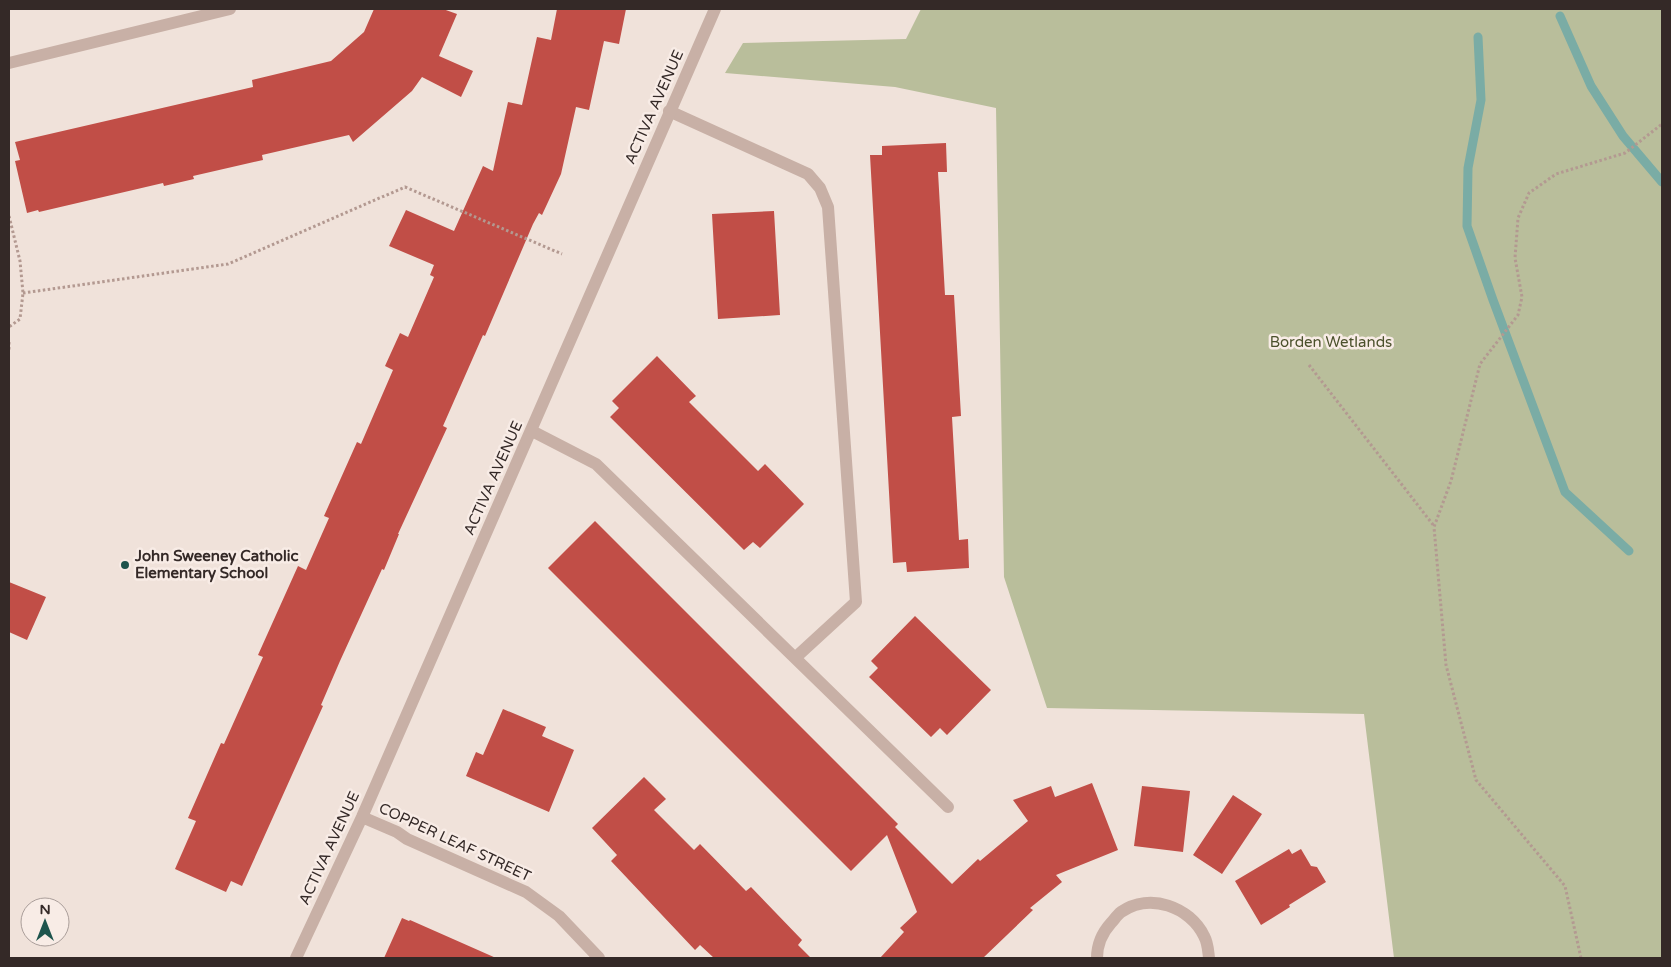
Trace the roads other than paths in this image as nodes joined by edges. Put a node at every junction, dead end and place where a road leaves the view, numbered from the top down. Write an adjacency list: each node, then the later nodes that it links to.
1 (230, 9): 3 (street)
2 (715, 9): 4 (street, ACTIVA AVENUE)
3 (9, 64)
4 (669, 111): 5 (street, ACTIVA AVENUE); 6 (street)
5 (532, 431): 6 (street); 8 (street, ACTIVA AVENUE)
6 (795, 658): 7 (street)
7 (948, 808)
8 (362, 817): 9 (street, ACTIVA AVENUE); 10 (street, COPPER LEAF STREET)
9 (296, 958)
10 (599, 958)
11 (1097, 958): 12 (street)
12 (1209, 958)

